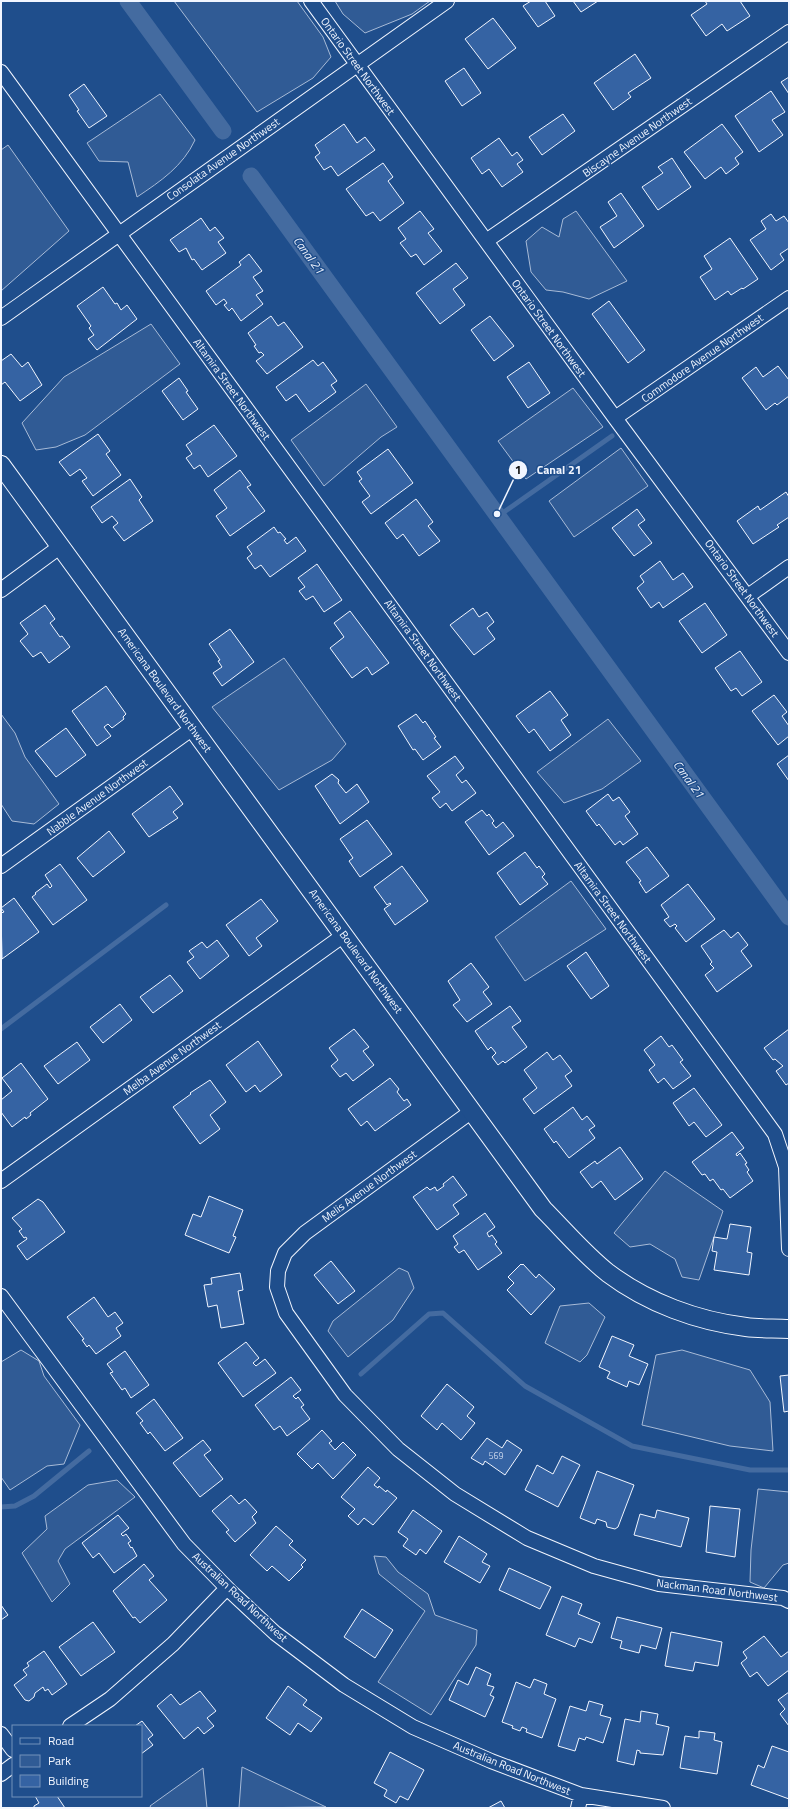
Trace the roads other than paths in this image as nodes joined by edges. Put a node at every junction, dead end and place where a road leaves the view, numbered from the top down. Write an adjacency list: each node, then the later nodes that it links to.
1 (311, 1): 4 (street, Ontario Street Northwest)
2 (447, 1): 4 (street, Consolata Avenue Northwest)
3 (789, 32): 7 (street, Biscayne Avenue Northwest)
4 (357, 64): 6 (street, Consolata Avenue Northwest); 7 (street, Ontario Street Northwest)
5 (1, 72): 6 (street, Altamira Street Northwest)
6 (118, 234): 9 (street, Consolata Avenue Northwest); 22 (street, Altamira Street Northwest)
7 (486, 241): 10 (street, Ontario Street Northwest)
8 (789, 298): 10 (street, Commodore Avenue Northwest)
9 (1, 318)
10 (615, 418): 15 (street, Ontario Street Northwest)
11 (1, 465): 12 (street, Americana Boulevard Northwest)
12 (61, 546): 14 (street); 17 (street, Americana Boulevard Northwest)
13 (789, 567): 15 (street)
14 (1, 590)
15 (748, 596): 16 (street, Ontario Street Northwest)
16 (789, 653)
17 (193, 728): 18 (street, Nabble Avenue Northwest); 19 (street, Americana Boulevard Northwest)
18 (1, 866)
19 (344, 935): 20 (street, Americana Boulevard Northwest); 21 (street, Melba Avenue Northwest)
20 (472, 1111): 23 (street, Melis Avenue Northwest); 25 (street, Americana Boulevard Northwest)
21 (1, 1181)
22 (789, 1249)
23 (278, 1271): 27 (street, Nackman Road Northwest)
24 (1, 1296): 26 (street, Australian Road Northwest)
25 (789, 1329)
26 (227, 1588): 28 (street); 33 (street, Australian Road Northwest)
27 (789, 1601)
28 (71, 1725)
29 (1, 1734): 30 (street)
30 (12, 1749)
31 (12, 1766): 32 (street)
32 (1, 1774)
33 (579, 1802): 34 (street, Australian Road Northwest)
34 (663, 1808)

